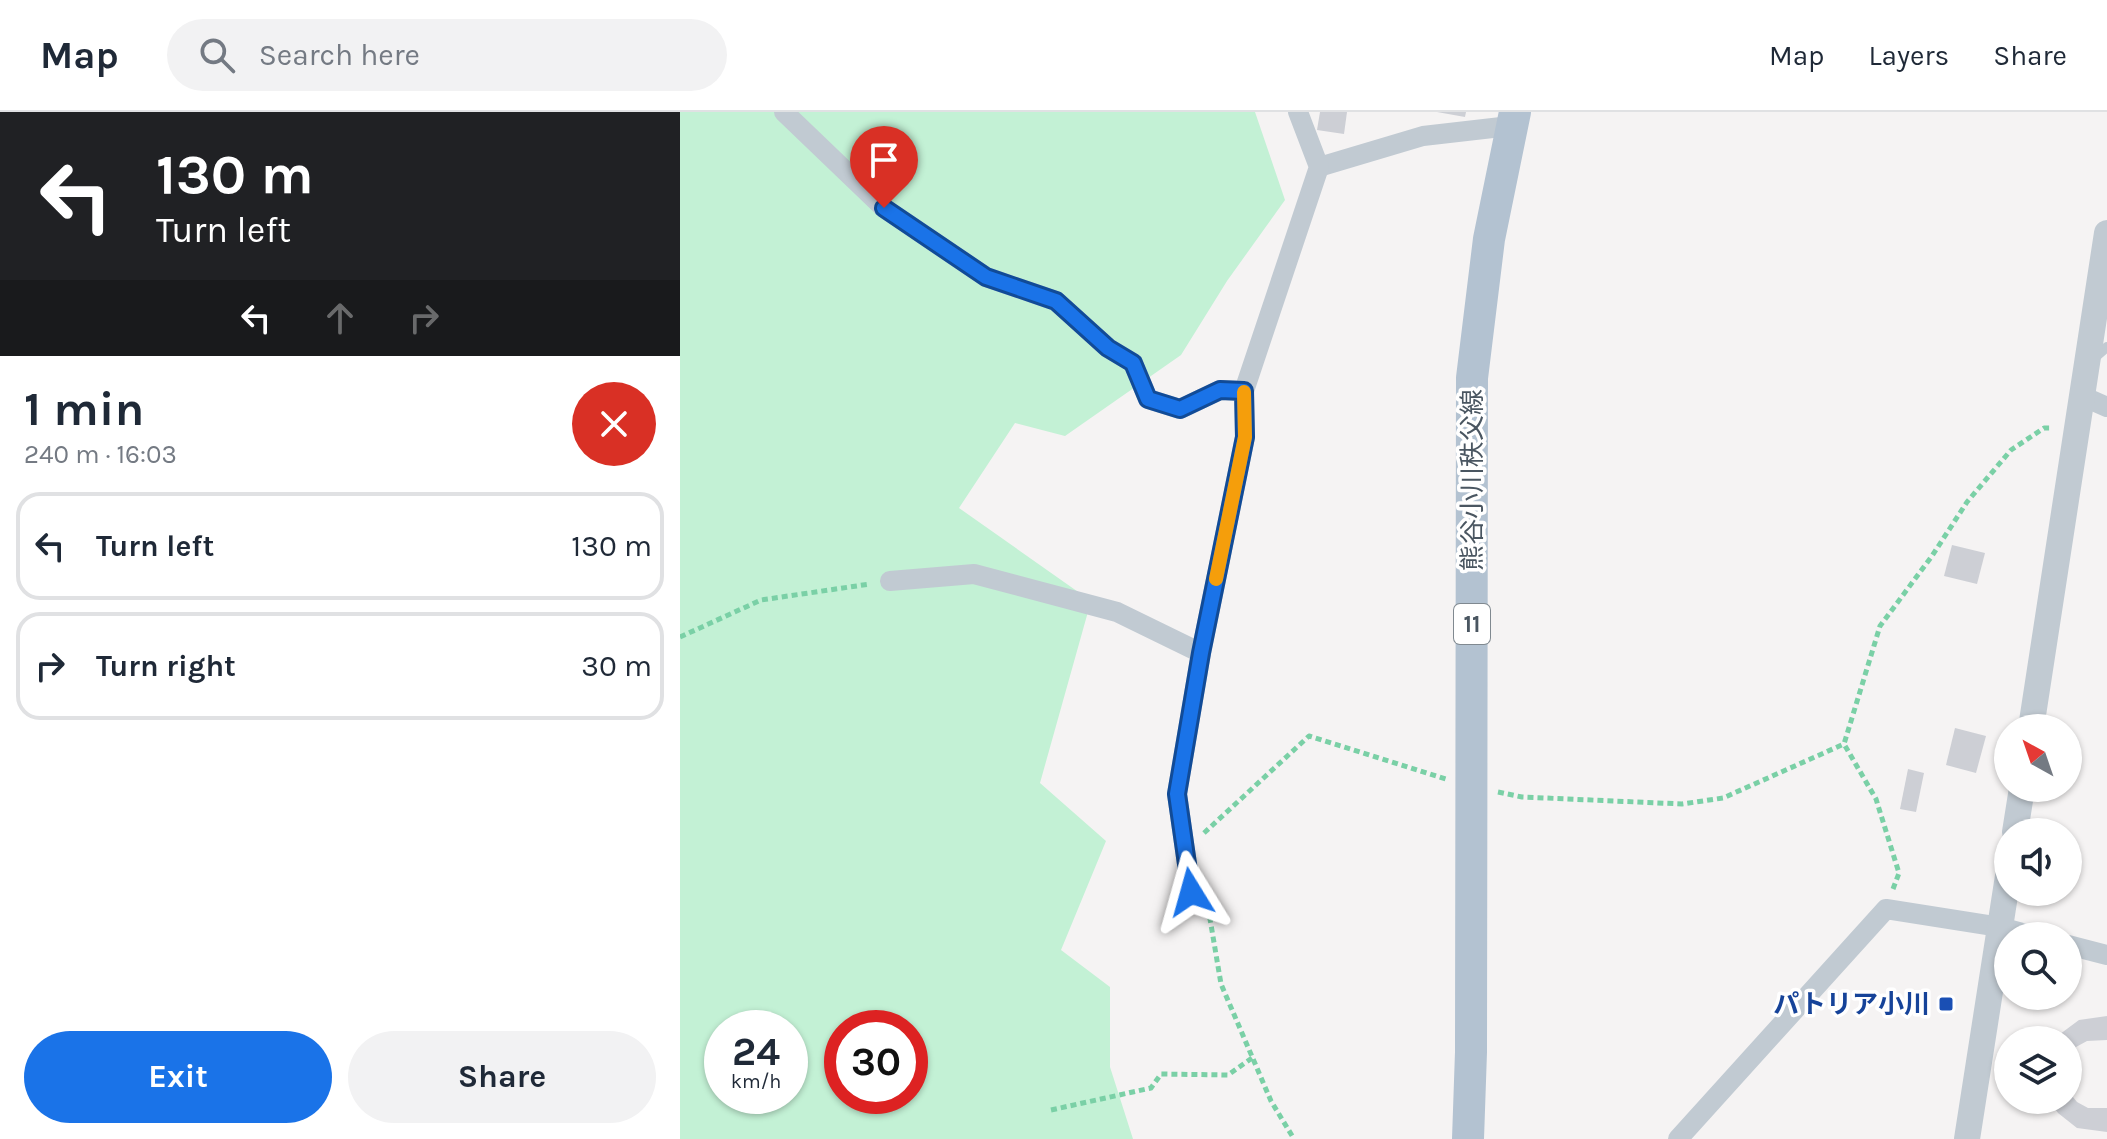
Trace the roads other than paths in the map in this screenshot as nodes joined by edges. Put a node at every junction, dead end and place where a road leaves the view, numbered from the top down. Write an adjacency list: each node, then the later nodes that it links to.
1 (784, 112): 7 (street)
2 (1298, 112): 4 (street)
3 (1512, 119): 4 (street); 18 (main road, 熊谷小川秩父線 / 11)
4 (1319, 167): 7 (street)
5 (2107, 233): 6 (street)
6 (2098, 354): 8 (street)
7 (1244, 391): 11 (street)
8 (2082, 396): 9 (street); 12 (street)
9 (2107, 407)
10 (890, 581): 11 (street)
11 (1201, 653): 13 (street)
12 (2033, 714)
13 (1198, 894)
14 (1994, 926): 19 (street)
15 (2082, 949): 16 (street)
16 (2107, 955)
17 (1994, 966): 20 (street)
18 (1468, 1139)
19 (1678, 1139)
20 (1967, 1139)

